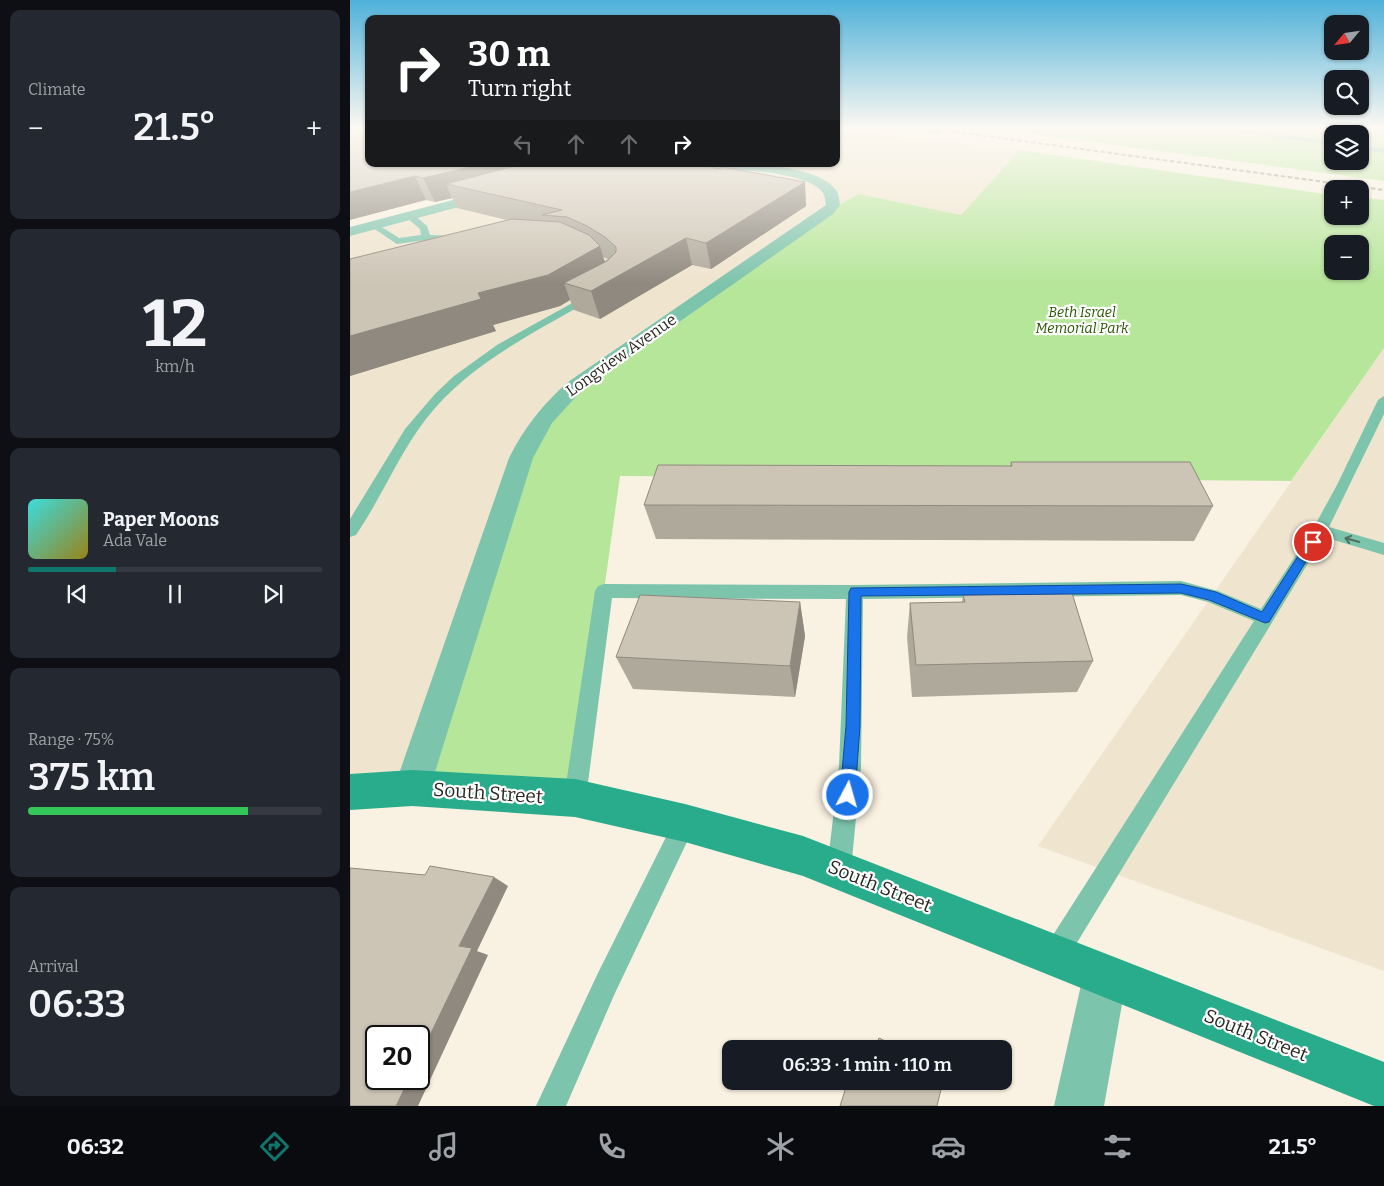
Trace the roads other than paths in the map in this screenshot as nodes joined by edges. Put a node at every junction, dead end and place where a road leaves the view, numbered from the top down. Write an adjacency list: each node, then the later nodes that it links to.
1 (815, 181): 15 (street, Longview Avenue)
2 (501, 191): 3 (street)
3 (410, 216): 4 (street); 6 (lane)
4 (374, 226): 5 (street); 6 (lane)
5 (350, 232)
6 (426, 237): 7 (lane)
7 (469, 239)
8 (604, 288): 11 (lane)
9 (1382, 411): 10 (lane)
10 (1320, 530): 12 (lane, one-way to 10); 14 (lane)
11 (350, 531)
12 (1384, 549)
13 (855, 592): 14 (lane); 17 (lane); 19 (lane)
14 (1265, 618): 20 (lane)
15 (412, 788): 16 (main road, South Street); 17 (main road, South Street)
16 (350, 792)
17 (575, 798): 18 (main road, South Street)
18 (685, 823): 19 (main road, South Street); 23 (lane)
19 (839, 870): 20 (main road, South Street)
20 (1055, 955): 21 (main road, South Street)
21 (1105, 976): 22 (main road, South Street); 24 (street)
22 (1384, 1086)
23 (550, 1106)
24 (1079, 1106)

